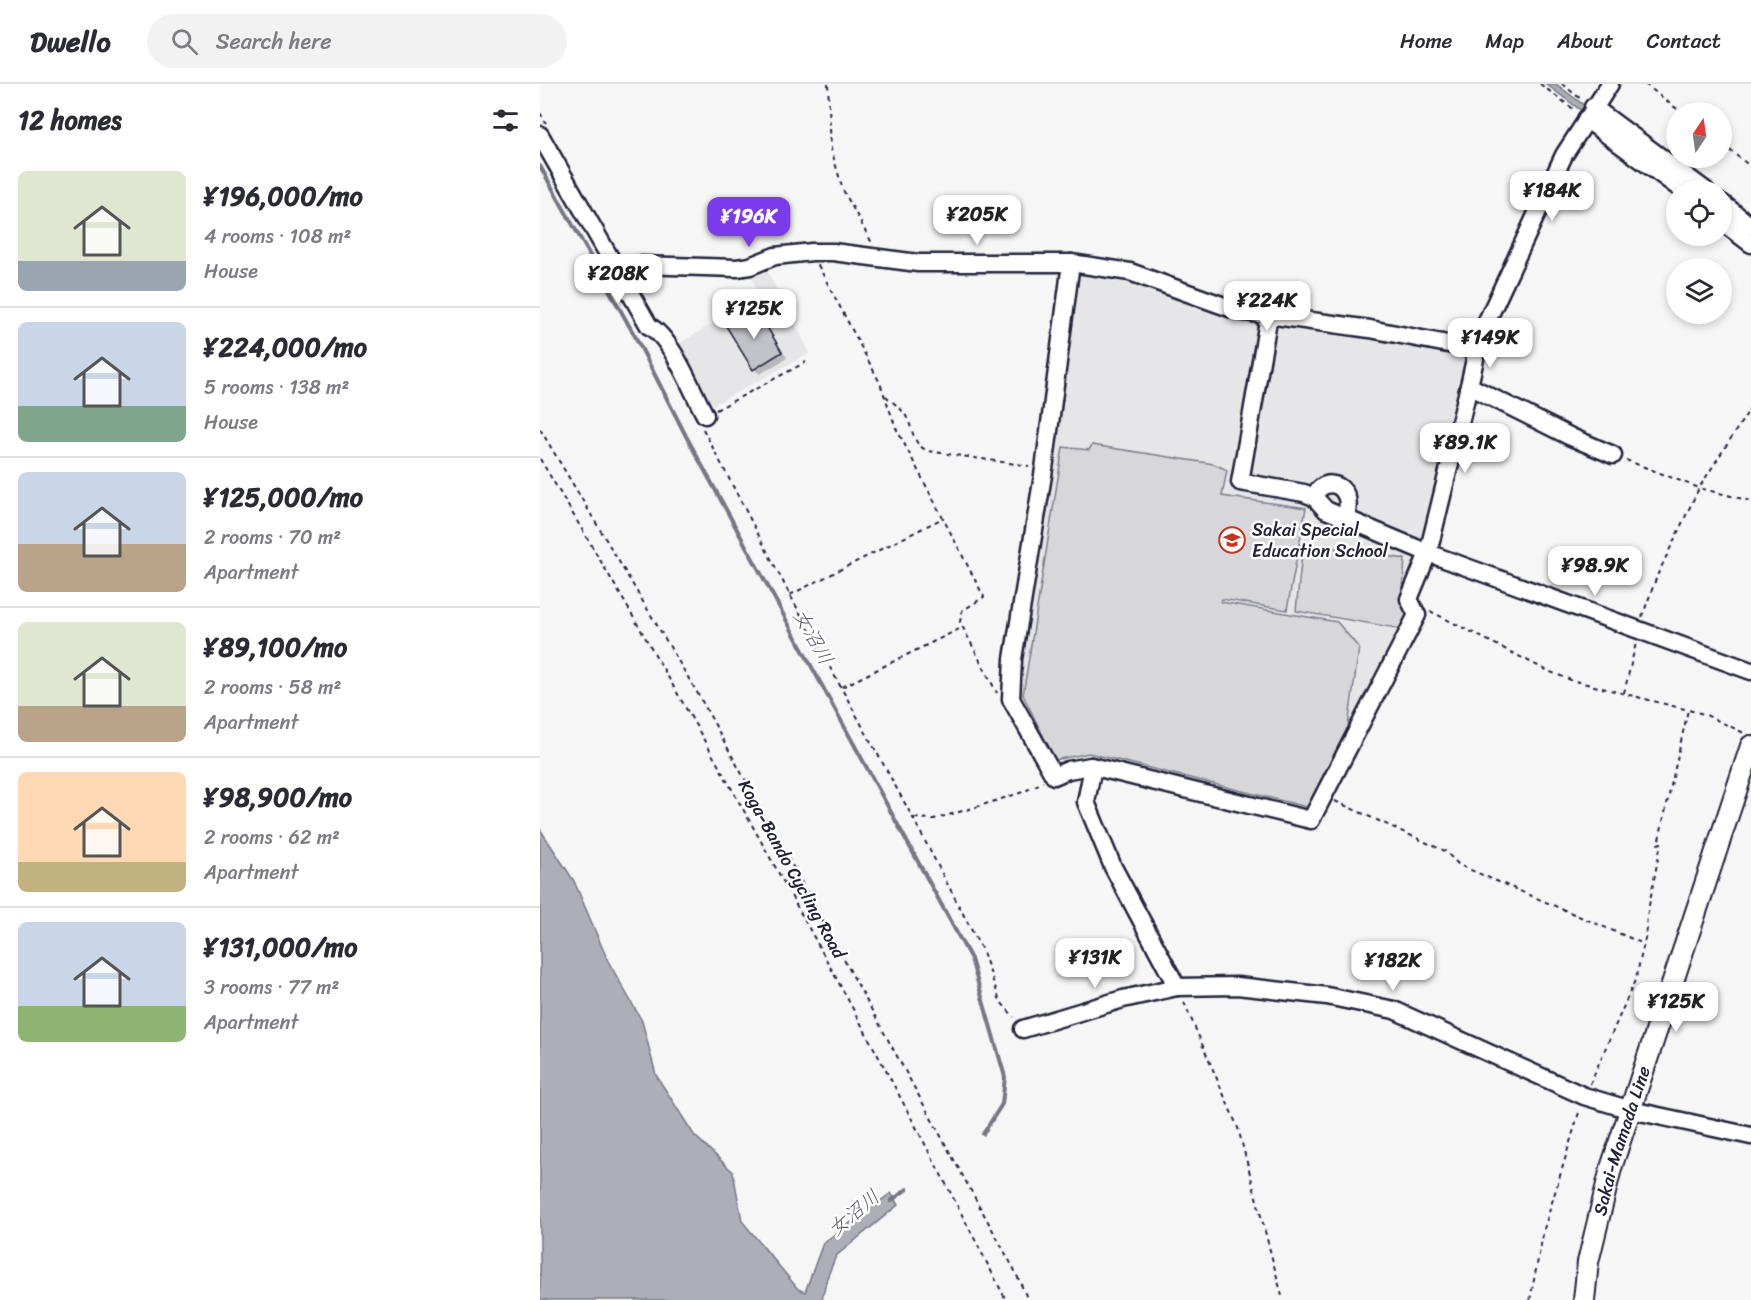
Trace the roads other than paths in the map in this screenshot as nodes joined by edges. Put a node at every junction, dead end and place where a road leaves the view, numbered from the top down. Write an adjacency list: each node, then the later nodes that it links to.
1 (1610, 84): 2 (street)
2 (1590, 113): 4 (street); 5 (street); 13 (street)
3 (540, 135): 11 (street)
4 (1670, 180)
5 (1690, 180)
6 (1732, 211): 7 (street)
7 (1751, 226)
8 (1732, 230): 9 (street)
9 (1751, 244)
10 (1071, 263): 11 (street); 12 (street); 22 (street)
11 (617, 268): 15 (street)
12 (1269, 315): 13 (street); 17 (street)
13 (1474, 349): 14 (street)
14 (1469, 386): 16 (street); 19 (street)
15 (705, 415)
16 (1612, 455)
17 (1314, 497): 18 (street); 18 (street)
18 (1346, 518): 19 (street)
19 (1428, 553): 20 (street); 22 (street)
20 (1751, 671)
21 (1751, 746): 25 (main road, Sakai-Mamada Line)
22 (1091, 766): 23 (street)
23 (1177, 987): 24 (street); 25 (street)
24 (1023, 1029)
25 (1631, 1110): 26 (street); 27 (main road, Sakai-Mamada Line)
26 (1751, 1137)
27 (1584, 1300)

